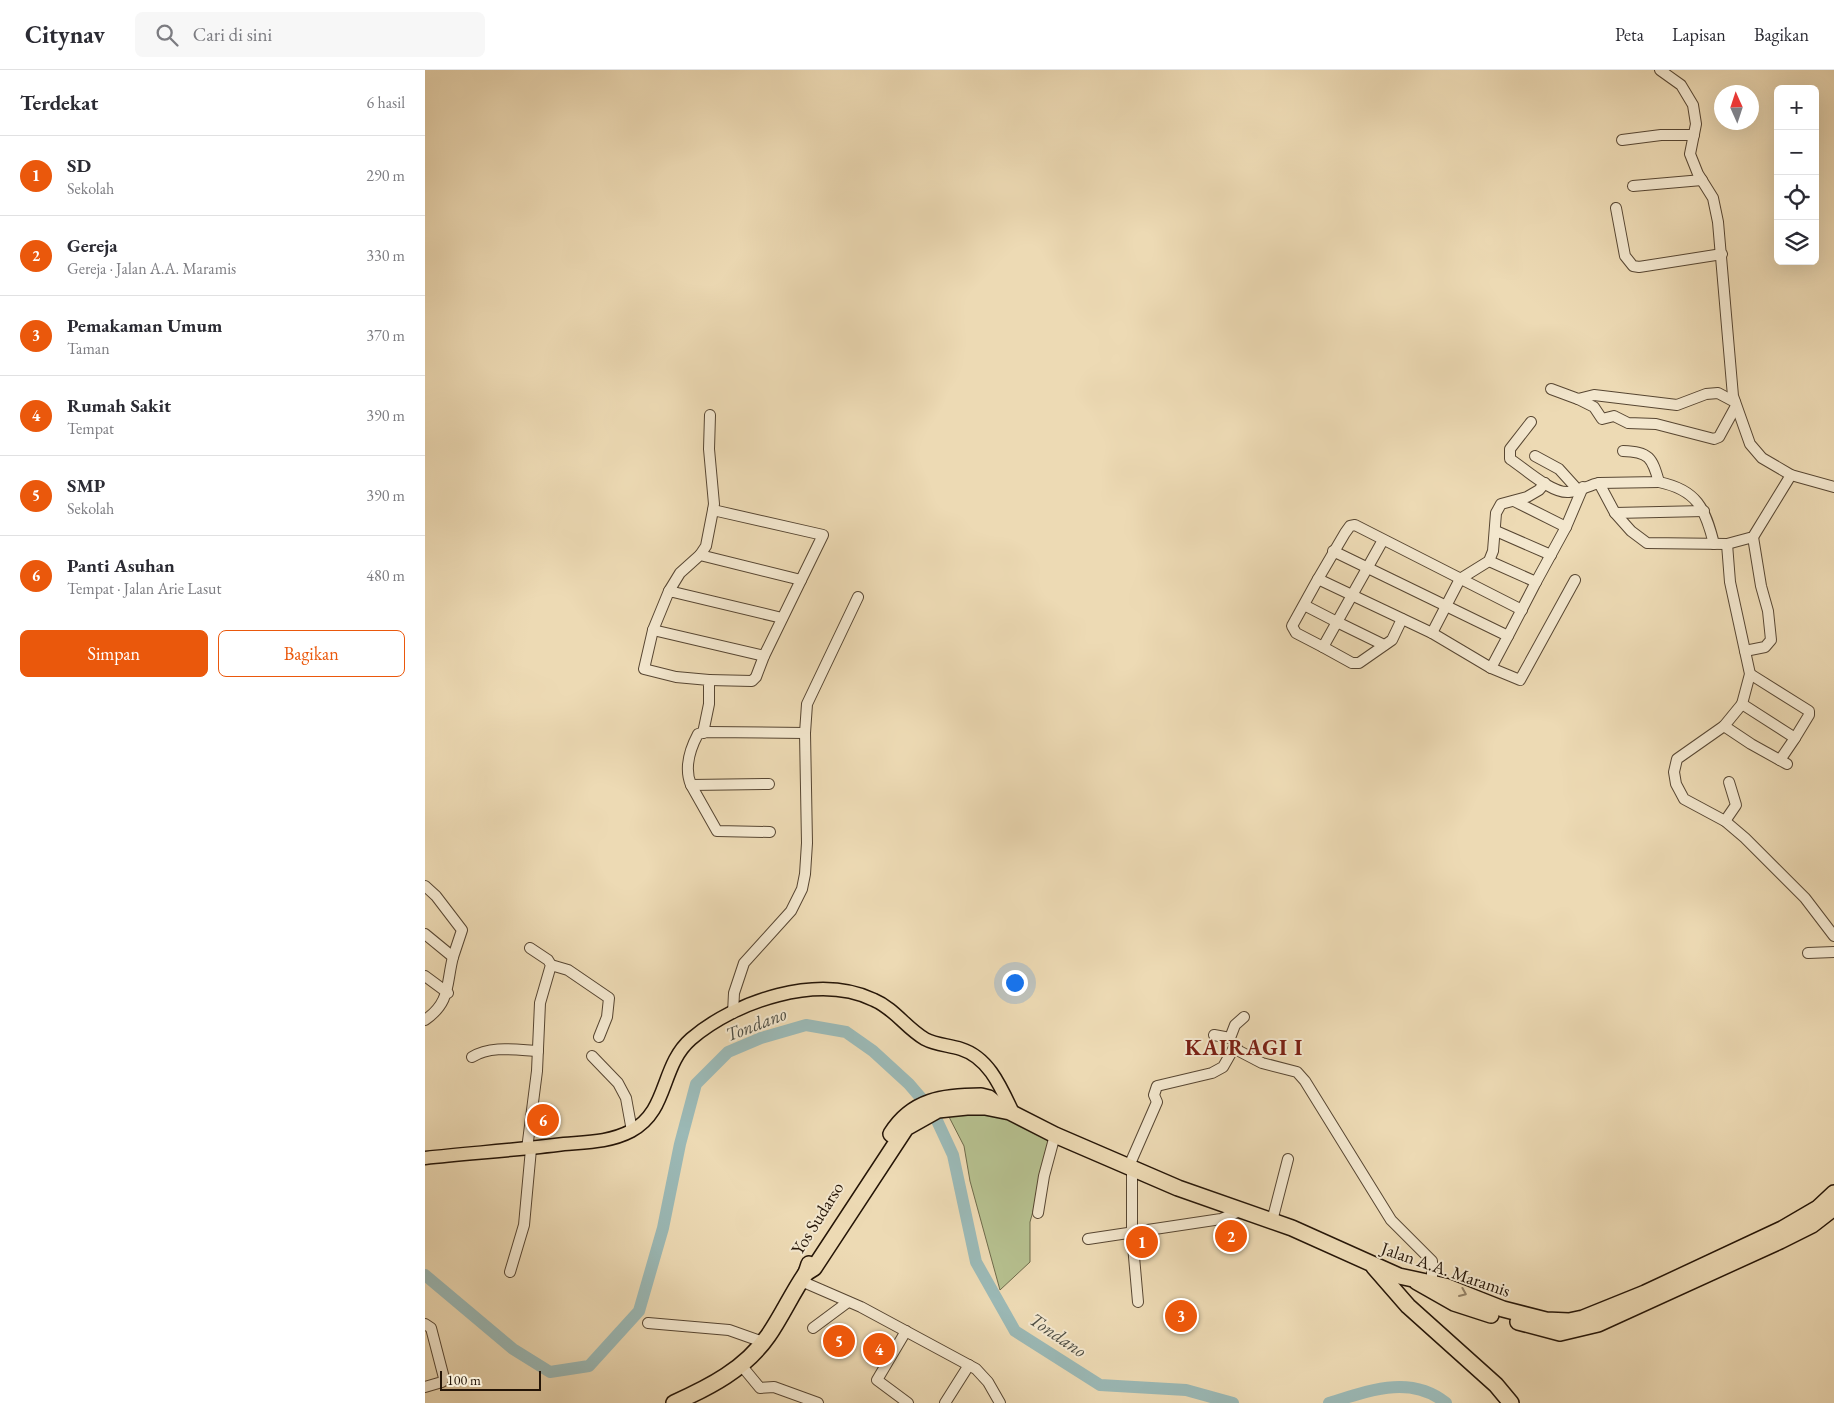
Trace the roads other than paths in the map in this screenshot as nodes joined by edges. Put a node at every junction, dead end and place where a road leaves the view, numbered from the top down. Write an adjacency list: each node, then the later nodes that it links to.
1 (1660, 70): 2 (street)
2 (1694, 135): 3 (street); 4 (street)
3 (1622, 140)
4 (1701, 180): 5 (street); 7 (street)
5 (1633, 186)
6 (1616, 208): 7 (street)
7 (1722, 254): 10 (street)
8 (1551, 389): 9 (street)
9 (1578, 399): 10 (street); 10 (street)
10 (1736, 404): 15 (street)
11 (710, 415): 22 (street)
12 (1531, 422): 18 (street)
13 (1623, 451): 16 (street)
14 (1535, 456): 20 (street)
15 (1791, 475): 19 (street); 27 (street)
16 (1659, 482): 17 (street); 23 (street)
17 (1599, 483): 20 (street); 24 (street)
18 (1545, 484): 20 (street); 21 (street)
19 (1834, 486)
20 (1580, 489): 25 (street)
21 (1514, 501): 25 (street); 26 (street)
22 (713, 510): 32 (street); 38 (street)
23 (1704, 511): 24 (street); 29 (street)
24 (1615, 513): 29 (street)
25 (1566, 527): 33 (street)
26 (1496, 531): 33 (street); 34 (street)
27 (1753, 537): 30 (street); 55 (street)
28 (1383, 540): 31 (street); 35 (street); 37 (street)
29 (1714, 544): 30 (street)
30 (1727, 544): 55 (street)
31 (1333, 551): 35 (street); 36 (street)
32 (700, 555): 38 (street); 41 (street)
33 (1551, 555): 40 (street)
34 (1489, 561): 37 (street); 40 (street)
35 (1366, 569): 42 (street); 45 (street)
36 (1318, 578): 42 (street); 44 (street)
37 (1460, 579): 45 (street); 46 (street)
38 (801, 580): 47 (street)
39 (1575, 580): 57 (street)
40 (1536, 582): 46 (street)
41 (669, 591): 47 (street); 50 (street)
42 (1351, 596): 48 (street); 49 (street)
43 (858, 597): 63 (street)
44 (1304, 605): 49 (street); 54 (street)
45 (1444, 606): 51 (street); 52 (street)
46 (1522, 610): 52 (street)
47 (782, 618): 56 (street)
48 (1402, 620): 51 (street); 53 (street)
49 (1337, 622): 53 (street); 54 (street)
50 (653, 630): 56 (street); 59 (street)
51 (1432, 633): 57 (street)
52 (1508, 636): 57 (street)
53 (1384, 646): 54 (street)
54 (1323, 647)
55 (1745, 651): 58 (street)
56 (764, 656): 59 (street)
57 (1491, 668)
58 (1749, 674): 60 (street); 64 (street)
59 (709, 680): 62 (street)
60 (1742, 704): 61 (street); 64 (street)
61 (1724, 726): 64 (street); 68 (street)
62 (703, 733): 63 (street); 67 (street)
63 (805, 733): 80 (street)
64 (1795, 738)
65 (1729, 782): 68 (street)
66 (769, 784): 67 (street)
67 (691, 785): 69 (street)
68 (1725, 821): 72 (street)
69 (770, 832)
70 (425, 886): 76 (street)
71 (425, 934): 76 (street)
72 (1834, 936)
73 (530, 948): 77 (street)
74 (1834, 952): 75 (street)
75 (1808, 953)
76 (453, 957): 79 (street)
77 (551, 965): 84 (street); 86 (street)
78 (425, 976): 79 (street)
79 (448, 993): 82 (street)
80 (733, 1014): 89 (main road); 90 (main road)
81 (1244, 1016): 85 (street)
82 (425, 1020)
83 (1214, 1035): 85 (street)
84 (599, 1038)
85 (1233, 1042): 95 (street); 106 (street)
86 (538, 1051): 87 (street); 92 (street)
87 (472, 1056)
88 (592, 1056): 90 (street)
89 (1009, 1112): 91 (highway, Jalan A.A. Maramis); 105 (highway, Yos Sudarso)
90 (632, 1131): 92 (main road)
91 (1055, 1135): 95 (highway, Jalan A.A. Maramis); 99 (street)
92 (529, 1149): 93 (main road); 104 (street)
93 (425, 1158)
94 (1288, 1159): 100 (street)
95 (1131, 1166): 98 (highway, Jalan A.A. Maramis); 101 (street)
96 (1834, 1193): 107 (highway)
97 (1834, 1208): 107 (highway)
98 (1240, 1211): 100 (highway, Jalan A.A. Maramis); 101 (street)
99 (1038, 1212)
100 (1272, 1221): 103 (highway, Jalan A.A. Maramis)
101 (1132, 1234): 102 (street); 109 (street)
102 (1088, 1238)
103 (1371, 1264): 106 (highway, Jalan A.A. Maramis); 110 (highway)
104 (510, 1272)
105 (804, 1277): 108 (street); 115 (highway, Yos Sudarso)
106 (1426, 1286): 107 (highway, Jalan A.A. Maramis); 110 (highway)
107 (1646, 1298)
108 (849, 1302): 113 (street); 114 (street)
109 (1137, 1302)
110 (1408, 1306): 124 (highway)
111 (647, 1323): 115 (street)
112 (425, 1324): 118 (street)
113 (813, 1328)
114 (906, 1331): 116 (street); 121 (street)
115 (763, 1342): 117 (highway, Yos Sudarso)
116 (969, 1365): 122 (street); 123 (street)
117 (741, 1366): 119 (highway, Yos Sudarso); 120 (street)
118 (425, 1387)
119 (674, 1403)
120 (818, 1403)
121 (908, 1403)
122 (945, 1403)
123 (1000, 1403)
124 (1511, 1403)

